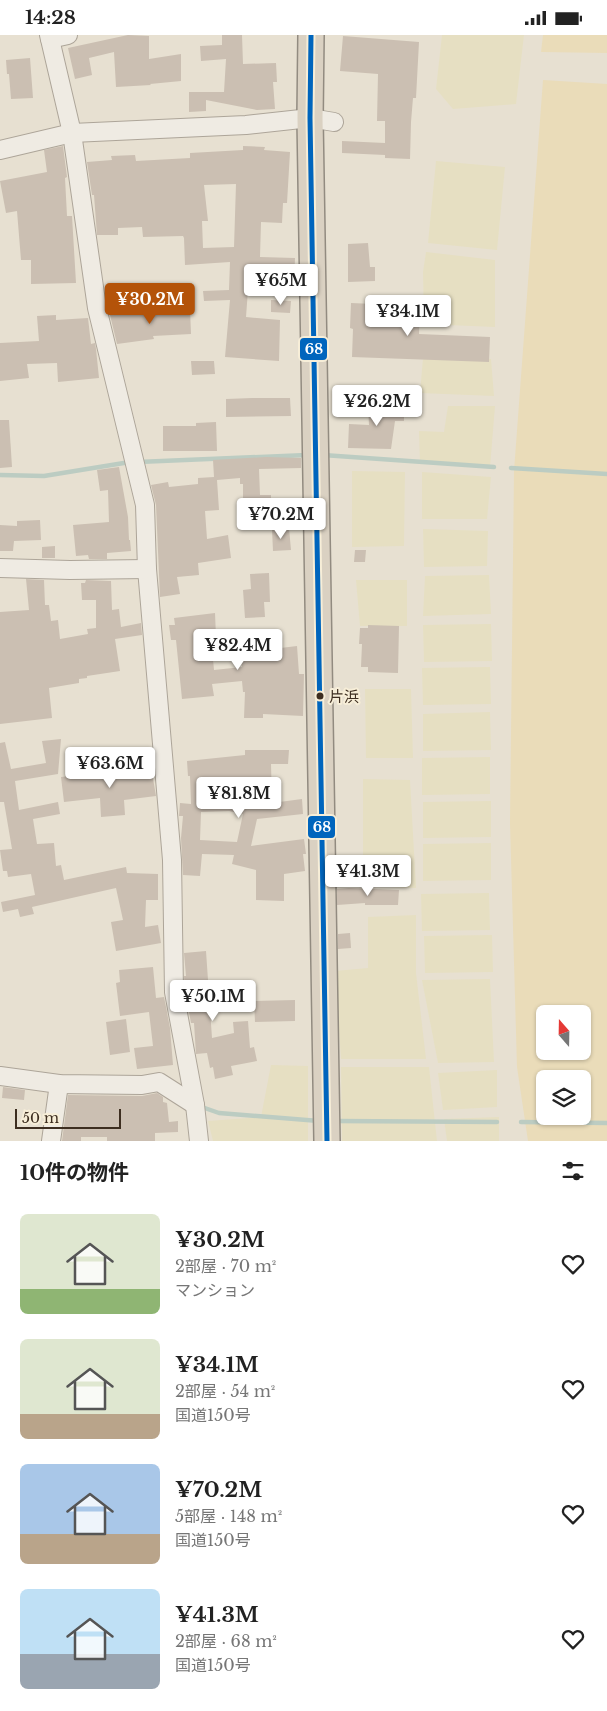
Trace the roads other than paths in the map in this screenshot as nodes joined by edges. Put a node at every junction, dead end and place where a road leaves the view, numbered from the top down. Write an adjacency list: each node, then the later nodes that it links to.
1 (68, 35): 3 (street)
2 (311, 35): 4 (highway)
3 (49, 37): 6 (street)
4 (310, 118): 5 (street); 6 (street); 15 (highway)
5 (334, 122)
6 (72, 133): 7 (street); 9 (street)
7 (0, 150)
8 (0, 568): 9 (street)
9 (147, 569): 12 (street)
10 (0, 1075): 11 (street)
11 (59, 1084): 12 (street); 13 (street)
12 (195, 1105): 14 (street)
13 (51, 1141)
14 (199, 1141)
15 (328, 1141)

